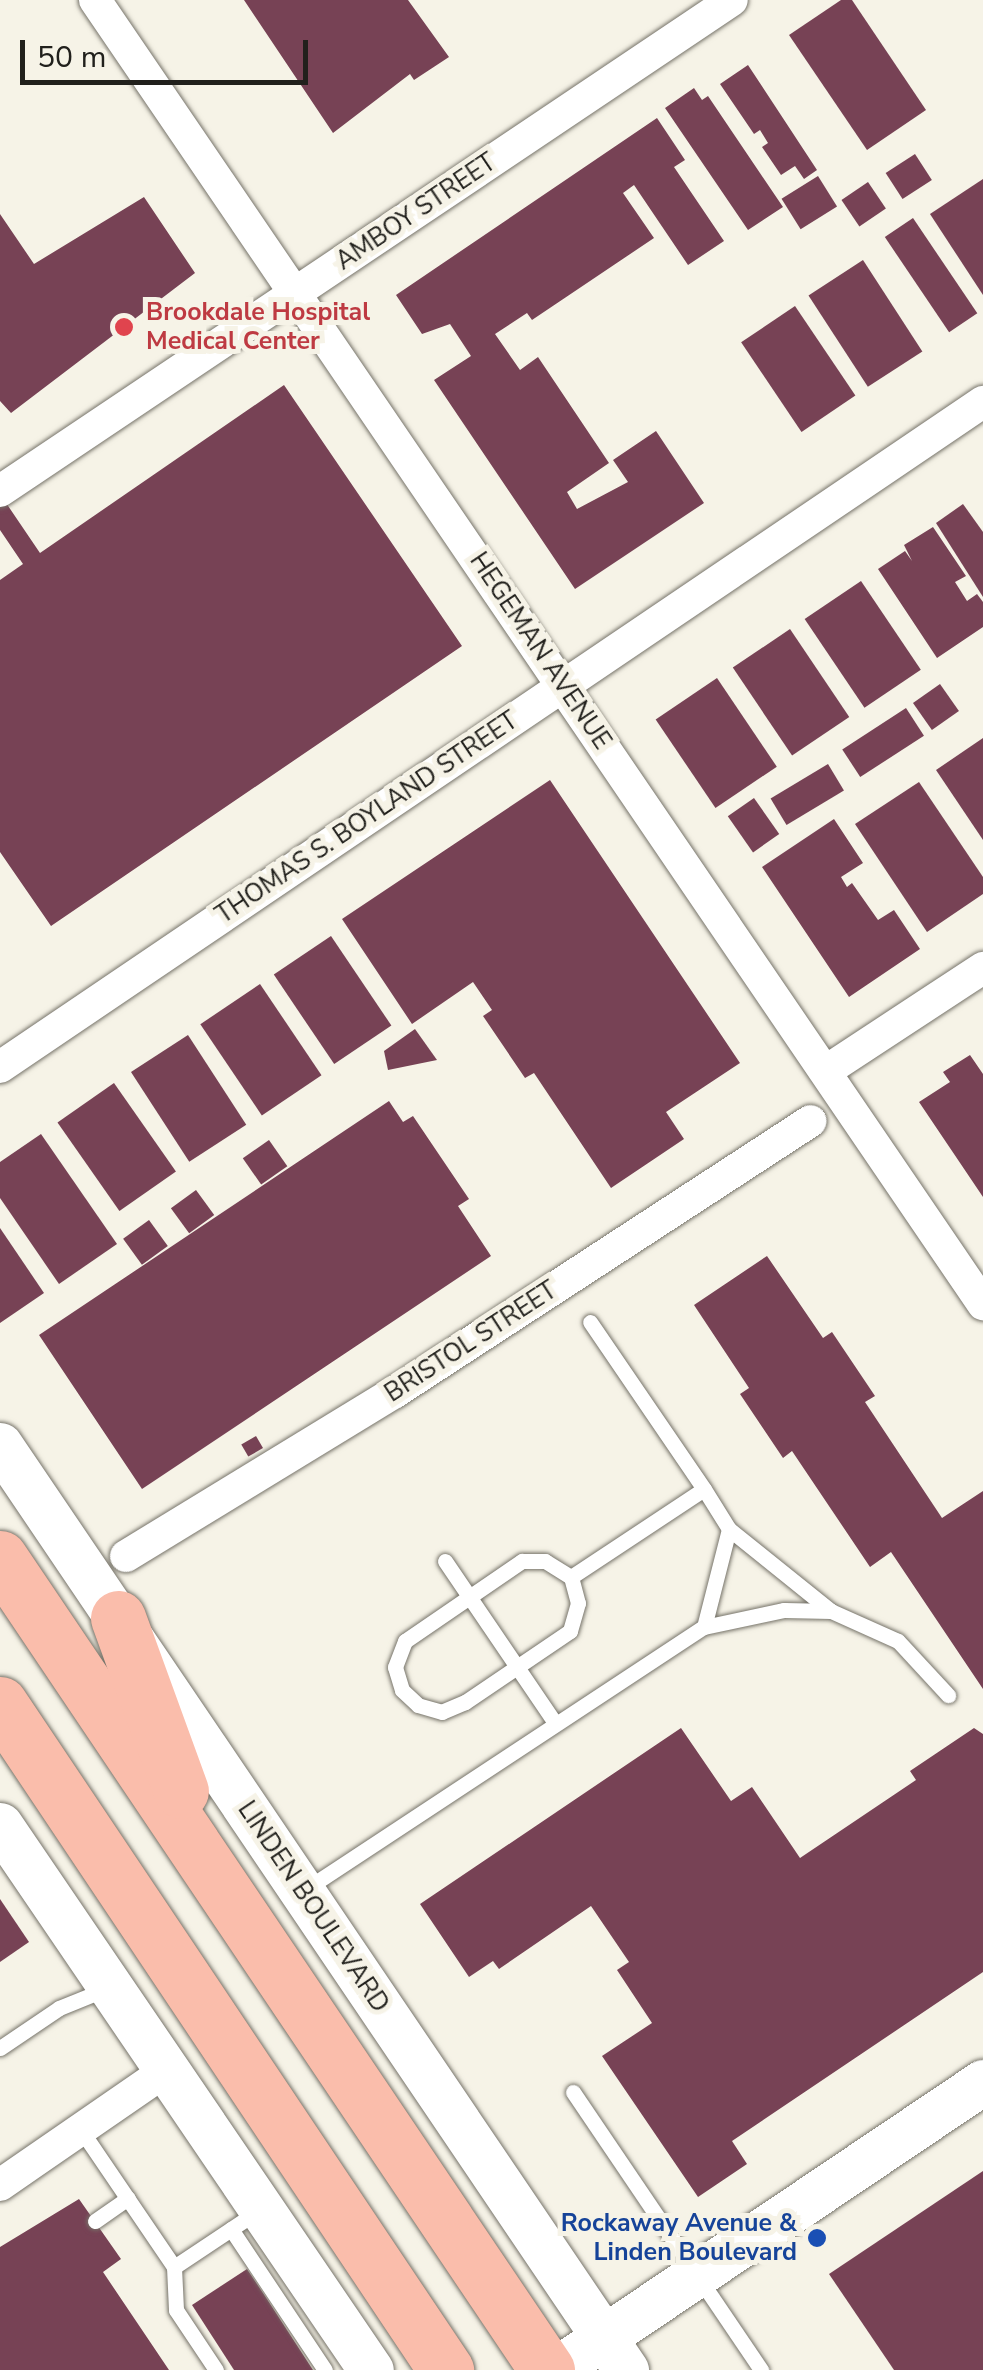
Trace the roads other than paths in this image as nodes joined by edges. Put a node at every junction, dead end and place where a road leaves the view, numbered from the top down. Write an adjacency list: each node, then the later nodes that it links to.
1 (95, 0): 3 (street, HEGEMAN AVENUE)
2 (732, 0): 3 (street, AMBOY STREET)
3 (293, 294): 5 (street, AMBOY STREET); 6 (street, HEGEMAN AVENUE)
4 (983, 402): 6 (street, THOMAS S. BOYLAND STREET)
5 (0, 491)
6 (564, 685): 8 (street, THOMAS S. BOYLAND STREET); 9 (street, HEGEMAN AVENUE)
7 (983, 968): 9 (street)
8 (0, 1067)
9 (826, 1072): 11 (street, HEGEMAN AVENUE)
10 (810, 1121): 16 (street, BRISTOL STREET)
11 (983, 1304)
12 (590, 1322): 14 (lane)
13 (0, 1445): 22 (street, LINDEN BOULEVARD)
14 (704, 1489): 15 (lane); 19 (lane)
15 (729, 1529): 21 (lane); 23 (lane)
16 (126, 1556)
17 (0, 1558): 30 (highway)
18 (446, 1560): 20 (lane)
19 (570, 1576): 20 (lane); 24 (lane)
20 (469, 1596): 24 (lane); 24 (lane)
21 (831, 1612): 23 (lane); 25 (lane)
22 (118, 1618): 30 (highway); 32 (street, LINDEN BOULEVARD)
23 (704, 1627): 27 (lane)
24 (518, 1669): 27 (lane)
25 (948, 1695)
26 (0, 1704): 31 (highway)
27 (554, 1723): 32 (lane)
28 (0, 1773): 31 (highway)
29 (0, 1825): 33 (street)
30 (210, 1870): 50 (highway)
31 (112, 1872): 49 (highway)
32 (303, 1892): 45 (street, LINDEN BOULEVARD)
33 (110, 1987): 34 (lane); 35 (street)
34 (0, 2048)
35 (168, 2070): 38 (street); 41 (street)
36 (983, 2082): 44 (street)
37 (573, 2092): 44 (lane)
38 (80, 2130): 39 (street); 40 (lane)
39 (0, 2185)
40 (128, 2198): 42 (lane); 43 (lane)
41 (246, 2219): 43 (lane); 47 (lane); 48 (street)
42 (95, 2221)
43 (174, 2267): 46 (lane)
44 (697, 2274): 45 (street); 52 (lane)
45 (614, 2354): 51 (street)
46 (216, 2370)
47 (325, 2370)
48 (371, 2370)
49 (446, 2370)
50 (547, 2370)
51 (555, 2370)
52 (760, 2370)

